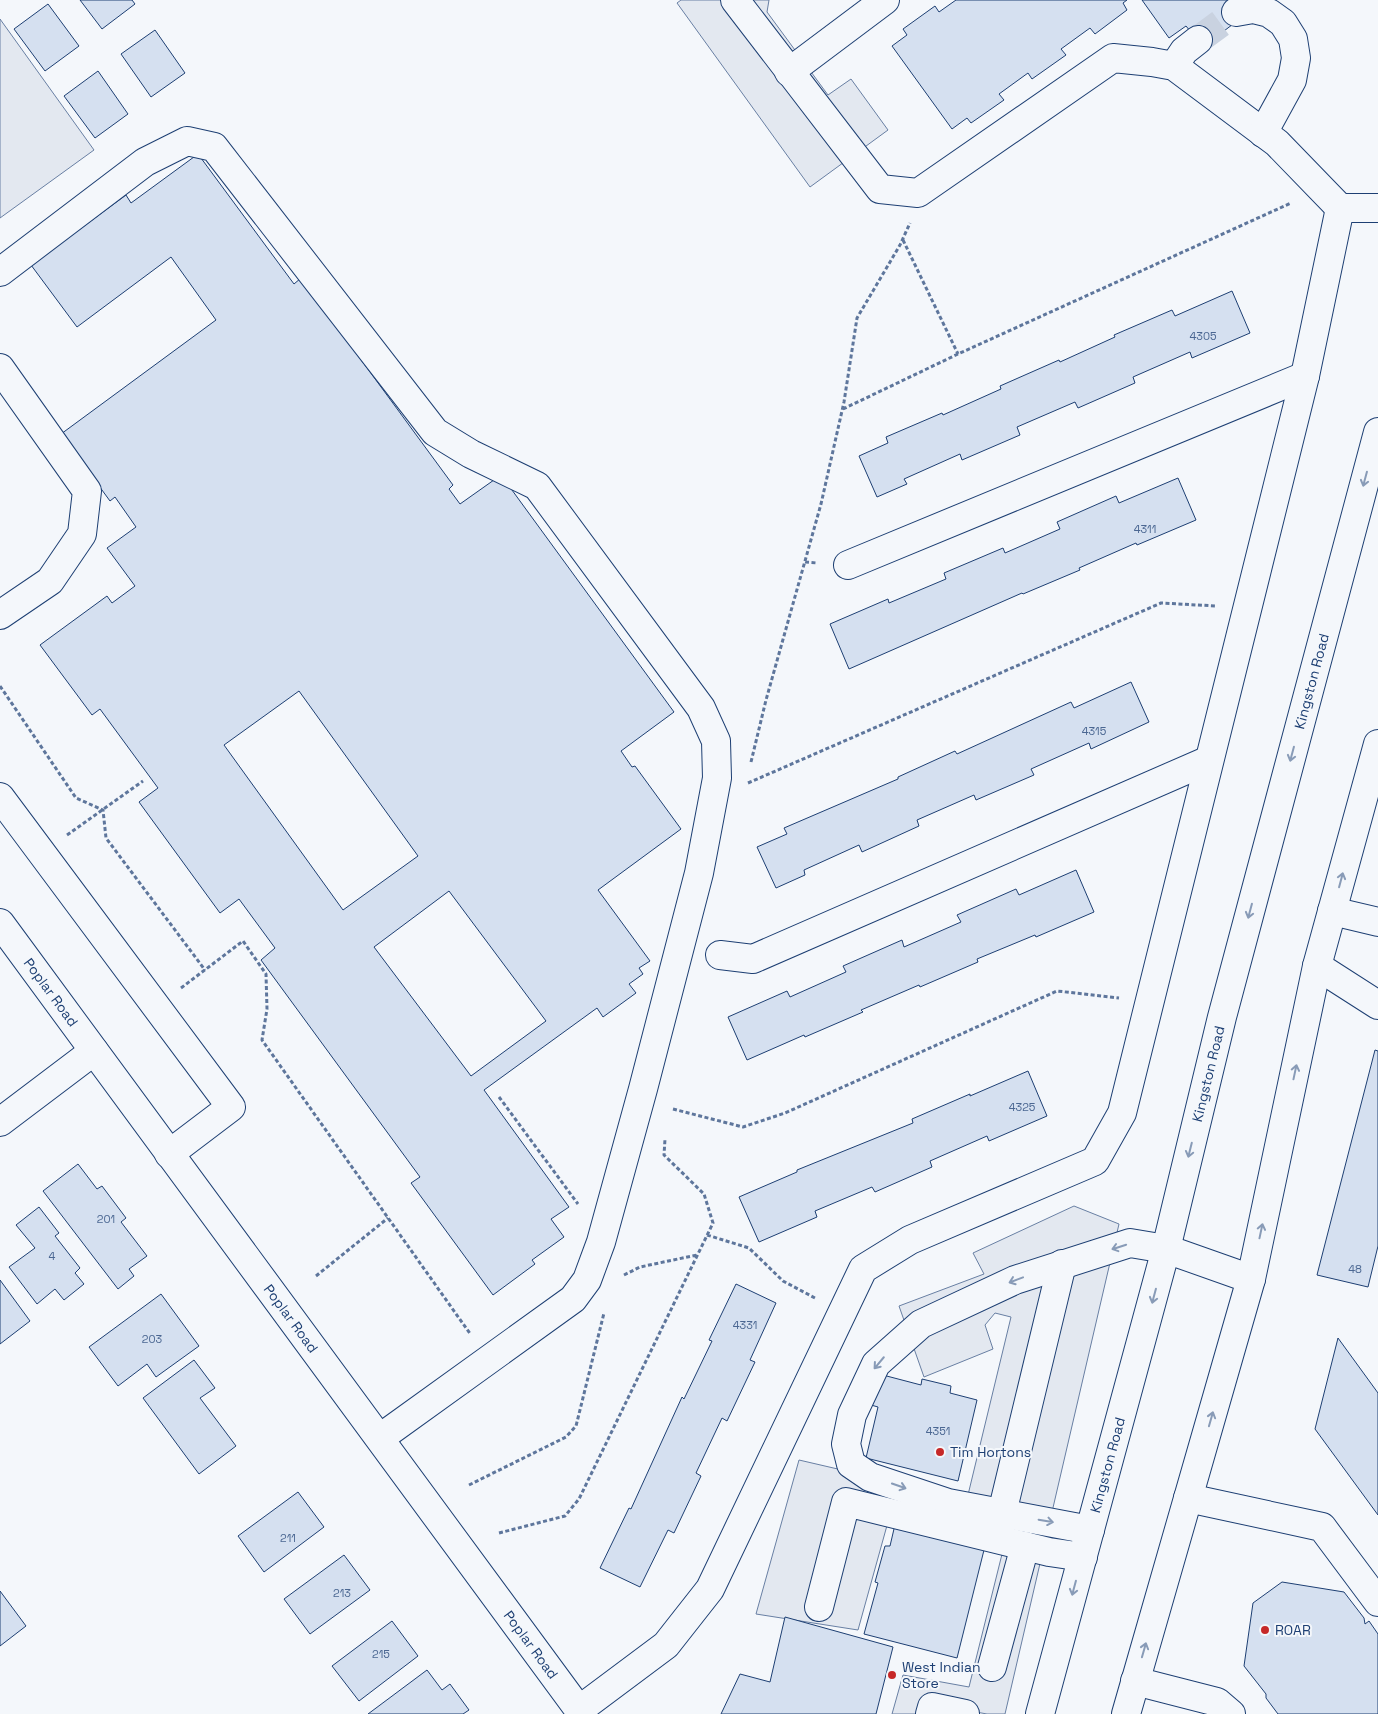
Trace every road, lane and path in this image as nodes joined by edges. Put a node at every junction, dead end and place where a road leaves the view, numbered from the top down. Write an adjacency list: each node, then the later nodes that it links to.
1 (735, 0): 6 (main road)
2 (885, 0): 6 (main road)
3 (1236, 12): 7 (main road)
4 (1198, 40): 5 (main road)
5 (1174, 66): 7 (main road); 9 (main road)
6 (789, 72): 9 (main road)
7 (1263, 133): 8 (main road)
8 (1319, 187): 10 (main road); 14 (path)
9 (918, 193): 12 (path)
10 (1340, 208): 11 (main road); 16 (main road)
11 (1378, 208)
12 (903, 240): 14 (path); 17 (path)
13 (0, 272): 58 (main road)
14 (958, 354): 17 (path)
15 (0, 368): 21 (main road)
16 (1305, 376): 19 (main road); 24 (main road)
17 (842, 410): 25 (path)
18 (1378, 432): 49 (main road, Kingston Road, one-way to 49)
19 (848, 565)
20 (1217, 606): 26 (path)
21 (0, 614)
22 (0, 686): 29 (path)
23 (1378, 744): 31 (main road, one-way to 23)
24 (1209, 760): 34 (main road); 70 (main road)
25 (750, 766)
26 (747, 775)
27 (143, 782): 29 (path)
28 (0, 797): 30 (main road)
29 (102, 810): 30 (path); 36 (path)
30 (42, 853): 39 (main road)
31 (1332, 911): 32 (main road); 35 (main road)
32 (1378, 922)
33 (0, 923): 40 (main road, Poplar Road)
34 (720, 954)
35 (1317, 966): 38 (main road); 54 (main road, one-way to 35)
36 (205, 970): 39 (path); 47 (path)
37 (1124, 999): 42 (path)
38 (1378, 1005)
39 (156, 1006): 45 (main road)
40 (94, 1051): 43 (main road); 45 (main road, Poplar Road)
41 (498, 1097): 46 (path)
42 (671, 1116)
43 (0, 1122)
44 (667, 1131): 48 (path)
45 (169, 1154): 58 (main road, Poplar Road)
46 (582, 1211)
47 (388, 1218): 52 (path); 57 (path)
48 (708, 1235): 50 (path); 55 (path)
49 (1166, 1249): 51 (main road, one-way to 51); 54 (main road); 62 (main road, Kingston Road, one-way to 62)
50 (698, 1255): 53 (path); 63 (path)
51 (1062, 1264): 61 (main road); 61 (main road, one-way to 61)
52 (316, 1276)
53 (619, 1278)
54 (1251, 1279): 60 (main road, one-way to 54)
55 (820, 1301)
56 (604, 1311): 59 (path)
57 (476, 1342)
58 (380, 1438): 70 (main road, Poplar Road)
59 (470, 1485)
60 (1188, 1498): 66 (main road); 69 (main road, one-way to 60)
61 (1002, 1513): 62 (main road, one-way to 62)
62 (1090, 1530): 65 (main road, Kingston Road)
63 (500, 1533)
64 (1024, 1546): 65 (main road); 67 (main road); 68 (main road)
65 (1083, 1557): 73 (main road, Kingston Road, one-way to 73)
66 (1378, 1602)
67 (818, 1607)
68 (992, 1667)
69 (1135, 1681): 74 (main road); 75 (main road)
70 (580, 1712)
71 (930, 1714): 72 (main road)
72 (965, 1714)
73 (1040, 1714)
74 (1126, 1714)
75 (1231, 1714)

